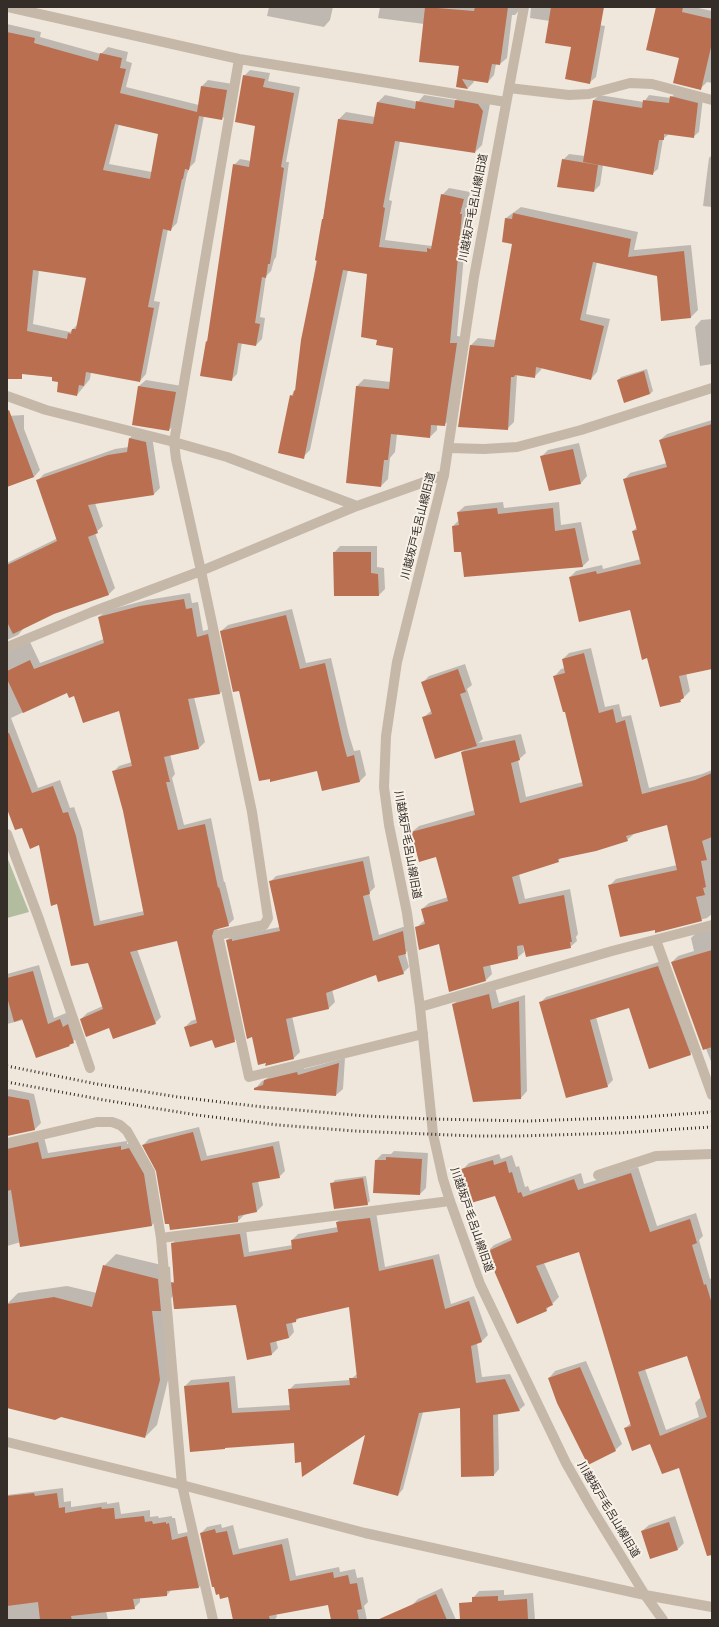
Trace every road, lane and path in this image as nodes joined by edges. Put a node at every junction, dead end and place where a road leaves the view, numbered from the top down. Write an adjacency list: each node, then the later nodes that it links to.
1 (8, 7): 3 (street)
2 (524, 7): 4 (street, 川越坂戸毛呂山線旧道)
3 (239, 58): 6 (street); 9 (street)
4 (509, 88): 5 (street); 6 (street, 川越坂戸毛呂山線旧道)
5 (712, 100)
6 (506, 102): 10 (street, 川越坂戸毛呂山線旧道)
7 (712, 388): 10 (street)
8 (7, 396): 9 (street)
9 (174, 442): 12 (street); 13 (street)
10 (449, 448): 11 (street, 川越坂戸毛呂山線旧道)
11 (444, 475): 12 (street); 18 (street, 川越坂戸毛呂山線旧道)
12 (357, 506): 13 (street)
13 (201, 571): 14 (street); 19 (street)
14 (7, 646)
15 (7, 834): 20 (street)
16 (712, 925): 17 (street)
17 (656, 940): 18 (street); 21 (street)
18 (420, 1007): 19 (street, 川越坂戸毛呂山線旧道)
19 (423, 1034): 25 (street, 川越坂戸毛呂山線旧道)
20 (90, 1068)
21 (712, 1095)
22 (7, 1143): 26 (street)
23 (712, 1154): 24 (street)
24 (598, 1175)
25 (450, 1201): 26 (street); 29 (street, 川越坂戸毛呂山線旧道)
26 (161, 1238): 28 (street)
27 (7, 1442): 28 (street)
28 (182, 1485): 29 (street); 31 (street)
29 (646, 1595): 30 (street); 32 (street, 川越坂戸毛呂山線旧道)
30 (712, 1607)
31 (213, 1620)
32 (664, 1620)

